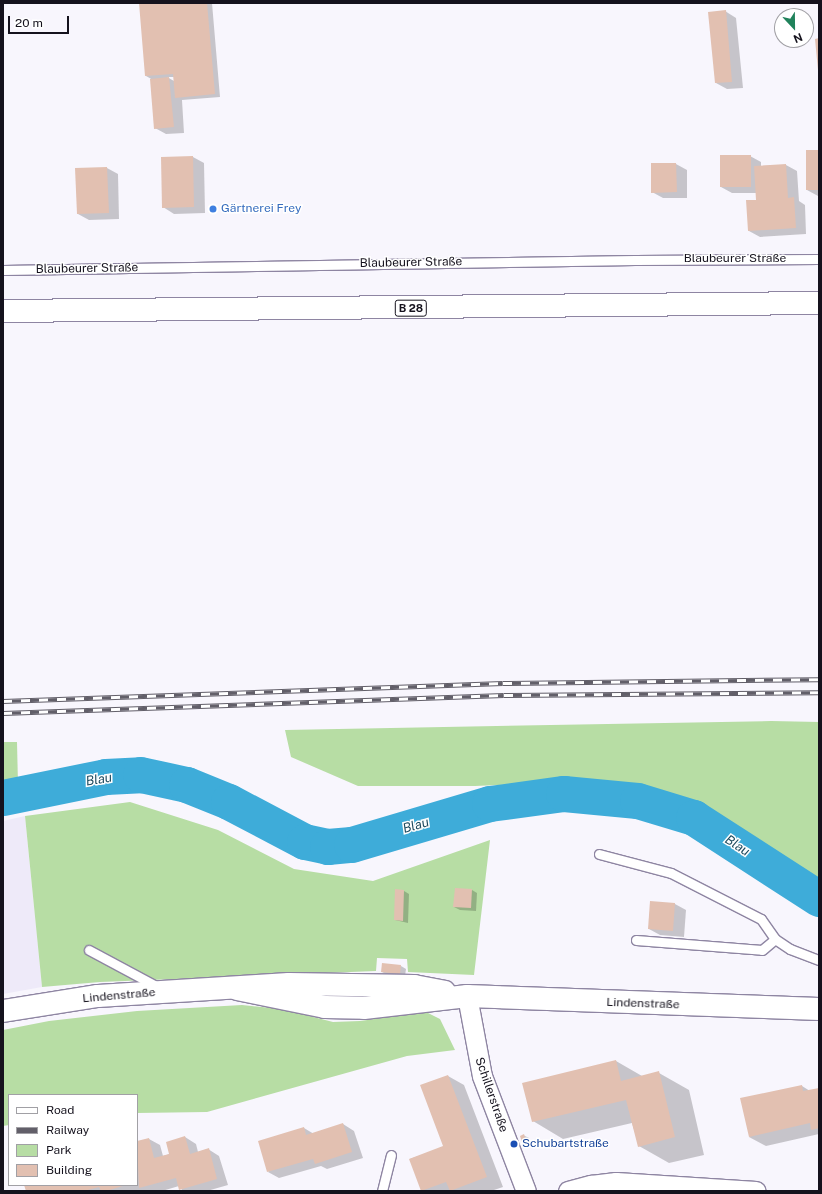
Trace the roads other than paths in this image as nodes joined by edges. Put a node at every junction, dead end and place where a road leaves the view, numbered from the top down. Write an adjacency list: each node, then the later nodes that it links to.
1 (819, 259): 2 (lane, Blaubeurer Straße)
2 (3, 270)
3 (819, 303): 4 (street, B 28)
4 (3, 311)
5 (599, 854): 6 (lane)
6 (775, 939): 7 (lane); 9 (lane)
7 (636, 940)
8 (89, 950): 10 (lane)
9 (819, 960)
10 (166, 992): 11 (street, Lindenstraße); 13 (street, Lindenstraße)
11 (467, 996): 12 (street, Lindenstraße); 16 (street, Schillerstraße)
12 (819, 1009)
13 (3, 1012)
14 (391, 1155): 15 (lane)
15 (382, 1191)
16 (526, 1191)
17 (568, 1191): 18 (street)
18 (756, 1191)

